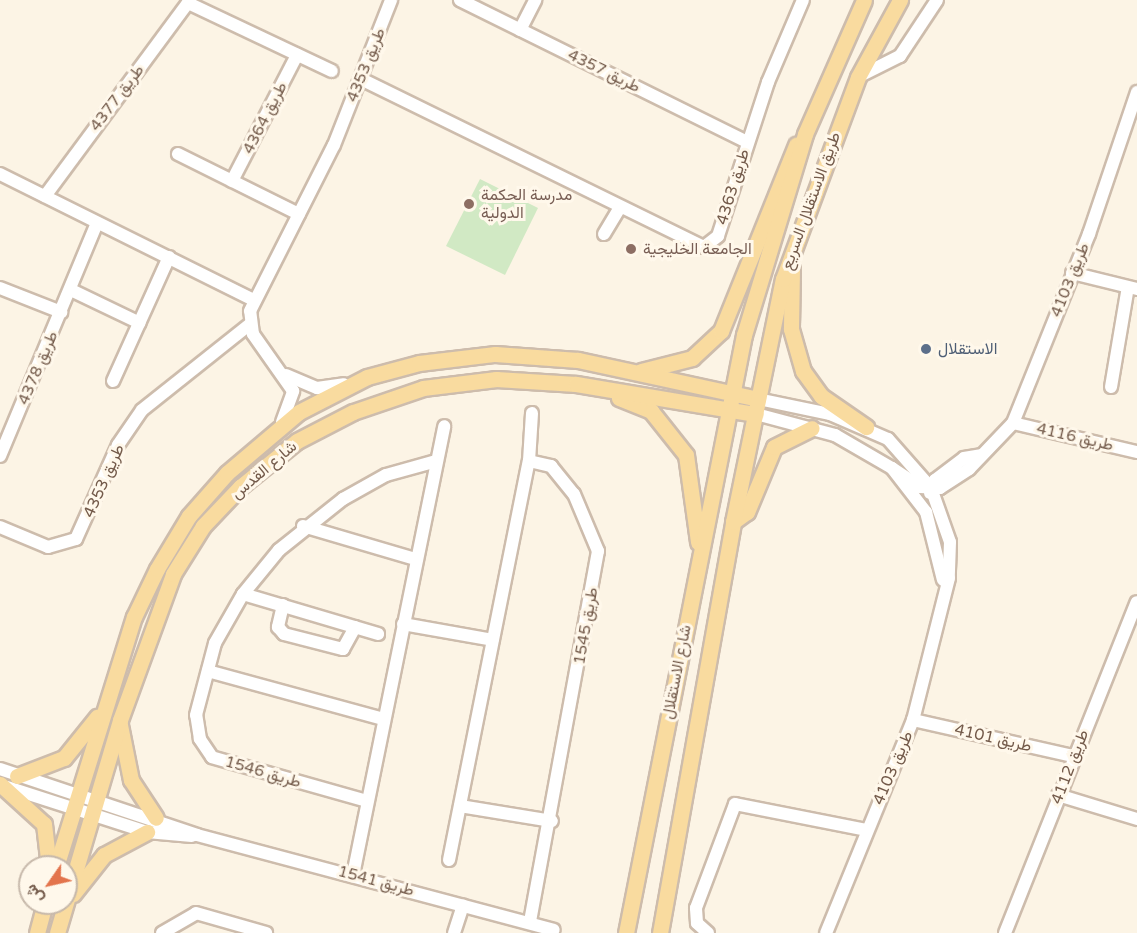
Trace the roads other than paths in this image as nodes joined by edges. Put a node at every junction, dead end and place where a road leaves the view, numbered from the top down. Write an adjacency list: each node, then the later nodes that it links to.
1 (391, 0): 13 (street, طريق 4353)
2 (460, 0): 9 (street, طريق 4357)
3 (535, 0): 9 (street)
4 (803, 0): 16 (street, طريق 4363)
5 (864, 0): 15 (main road, طريق الاستقلال السريع)
6 (900, 0): 12 (main road, طريق الاستقلال السريع)
7 (937, 0): 12 (street)
8 (189, 1): 10 (street); 20 (street, طريق 4377)
9 (520, 30): 16 (street, طريق 4357)
10 (297, 54): 11 (street); 19 (street, طريق 4364)
11 (332, 71)
12 (858, 77): 25 (main road, طريق الاستقلال السريع)
13 (361, 79): 21 (street, طريق 4363); 22 (street, طريق 4353)
14 (1137, 92): 27 (street, طريق 4103)
15 (805, 134): 35 (main road); 41 (main road, طريق الاستقلال السريع)
16 (747, 142): 21 (street, طريق 4363)
17 (178, 154): 19 (street)
18 (0, 174): 20 (street)
19 (232, 181): 22 (street)
20 (45, 196): 23 (street)
21 (619, 209): 24 (street)
22 (299, 214): 31 (street, طريق 4353)
23 (97, 223): 26 (street); 30 (street, طريق 4378)
24 (604, 234)
25 (792, 250): 42 (main road, طريق الاستقلال السريع); 47 (main road)
26 (169, 257): 31 (street); 33 (street)
27 (1072, 273): 28 (street); 44 (street, طريق 4103)
28 (1132, 287): 40 (street)
29 (0, 288): 32 (street, طريق 4378)
30 (71, 290): 32 (street, طريق 4378); 33 (street)
31 (254, 300): 34 (street, طريق 4353)
32 (62, 312): 50 (street, طريق 4378)
33 (140, 323): 38 (street)
34 (250, 324): 36 (street); 58 (street, طريق 4353)
35 (630, 372): 37 (main road, شارع القدس); 41 (main road, شارع القدس)
36 (286, 375): 37 (street); 45 (street)
37 (367, 377): 45 (main road, شارع القدس)
38 (112, 381)
39 (576, 384): 41 (main road, شارع القدس); 59 (main road); 72 (main road, شارع القدس)
40 (1111, 387)
41 (731, 405): 42 (main road, شارع القدس); 59 (main road, شارع الاستقلال)
42 (757, 407): 47 (street, طريق 4103); 48 (street, طريق 4103); 56 (main road, شارع الاستقلال)
43 (532, 412): 51 (street)
44 (1013, 423): 49 (street, طريق 4116); 54 (street, طريق 4103)
45 (279, 426): 70 (main road, شارع القدس)
46 (444, 426): 52 (street)
47 (866, 427): 54 (street, طريق 4103)
48 (812, 428): 53 (street, طريق 4103); 56 (main road)
49 (1137, 452)
50 (0, 456)
51 (529, 461): 68 (street); 87 (street, طريق 1545)
52 (434, 462): 57 (street, طريق 1546); 60 (street)
53 (892, 468): 54 (street); 55 (street, طريق 4103)
54 (931, 488): 55 (street, طريق 4103); 62 (street, طريق 4103)
55 (926, 512): 62 (street, طريق 4103)
56 (732, 522): 108 (main road, شارع الاستقلال)
57 (303, 526): 60 (street); 61 (street, طريق 1546)
58 (0, 527)
59 (701, 555): 107 (main road, شارع الاستقلال)
60 (415, 559): 65 (street)
61 (243, 594): 64 (street); 69 (street, طريق 1546)
62 (945, 597): 73 (street, طريق 4103)
63 (1137, 602): 74 (street, طريق 4112)
64 (283, 605): 66 (street); 66 (street)
65 (403, 624): 68 (street); 71 (street)
66 (355, 627): 67 (street)
67 (378, 634)
68 (493, 640): 82 (street)
69 (208, 671): 71 (street); 81 (street, طريق 1546)
70 (106, 704): 76 (main road); 79 (main road, شارع القدس)
71 (383, 719): 81 (street)
72 (120, 720): 80 (main road, شارع القدس); 85 (main road)
73 (913, 720): 74 (street, طريق 4101); 88 (street, طريق 4103)
74 (1073, 756): 78 (street, طريق 4112)
75 (0, 769): 76 (street, طريق 1541)
76 (16, 776): 79 (street, طريق 1541)
77 (0, 784): 83 (street, طريق 1541); 91 (main road)
78 (1058, 795): 86 (street); 111 (street, طريق 4112)
79 (76, 796): 80 (street, طريق 1541); 83 (main road, شارع القدس)
80 (94, 800): 84 (main road, شارع القدس); 85 (street, طريق 1541)
81 (367, 801): 95 (street)
82 (460, 806): 87 (street); 94 (street)
83 (73, 812): 84 (street, طريق 1541); 92 (main road, شارع القدس)
84 (89, 817): 89 (street, طريق 1541); 93 (main road, شارع القدس)
85 (156, 818): 90 (street, طريق 1541)
86 (1137, 819)
87 (552, 821): 100 (street, طريق 1545)
88 (866, 830): 109 (street); 110 (street, طريق 4103)
89 (147, 832): 90 (street, طريق 1541); 96 (main road)
90 (197, 836): 95 (street, طريق 1541)
91 (48, 855)
92 (60, 855)
93 (78, 859)
94 (449, 860)
95 (353, 875): 97 (street, طريق 1541)
96 (78, 887)
97 (462, 905): 100 (street, طريق 1541); 106 (street)
98 (42, 915): 102 (main road)
99 (63, 915): 103 (main road, شارع القدس)
100 (530, 923): 101 (street, طريق 1541)
101 (554, 930)
102 (37, 933)
103 (57, 933)
104 (162, 933): 105 (street)
105 (266, 933)
106 (454, 933)
107 (626, 933)
108 (660, 933)
109 (708, 933)
110 (826, 933)
111 (1005, 933)

